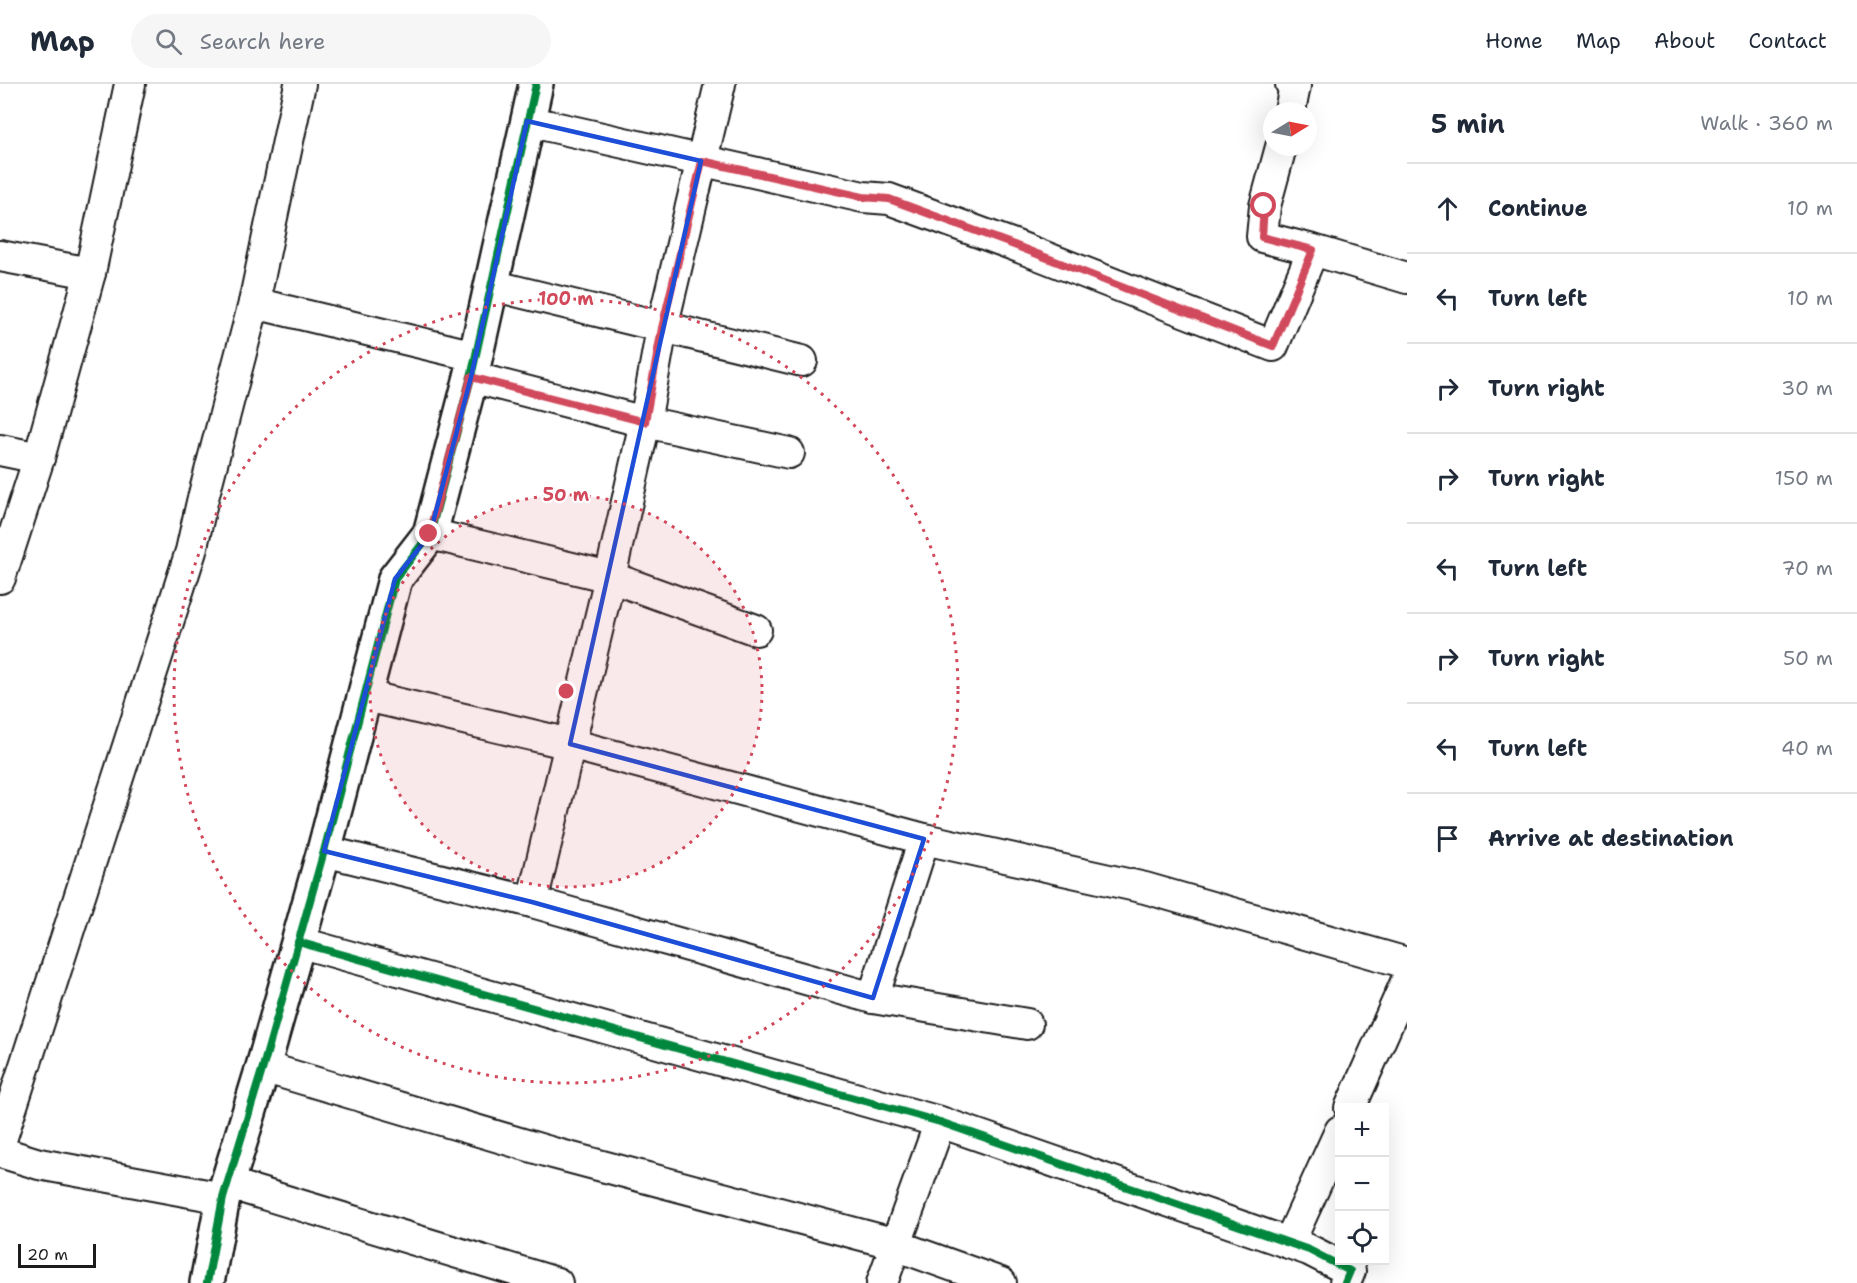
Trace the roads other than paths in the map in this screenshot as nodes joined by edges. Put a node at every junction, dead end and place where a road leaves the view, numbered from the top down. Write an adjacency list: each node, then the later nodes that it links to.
1 (130, 84): 12 (street)
2 (300, 84): 15 (street)
3 (536, 84): 7 (street)
4 (720, 84): 9 (street)
5 (1291, 84): 6 (street)
6 (1292, 102)
7 (527, 121): 9 (street); 14 (street)
8 (1278, 156): 10 (street)
9 (702, 161): 10 (street); 16 (street)
10 (1313, 250): 13 (street)
11 (0, 256): 12 (street)
12 (90, 273): 22 (street)
13 (1407, 278)
14 (490, 285): 16 (street); 18 (street)
15 (254, 303): 18 (street); 41 (street)
16 (662, 328): 17 (street); 19 (street)
17 (802, 361)
18 (473, 366): 19 (street); 23 (street)
19 (645, 422): 21 (street); 24 (street)
20 (0, 450): 22 (street)
21 (789, 453)
22 (39, 458): 25 (street)
23 (429, 534): 24 (street); 27 (street)
24 (610, 577): 26 (street); 28 (street)
25 (0, 578)
26 (756, 630)
27 (366, 696): 28 (street); 30 (street)
28 (570, 744): 29 (street); 31 (street)
29 (924, 839): 33 (street); 35 (street)
30 (324, 851): 31 (street); 32 (street)
31 (532, 902): 35 (street)
32 (298, 942): 37 (street); 39 (street)
33 (1407, 963)
34 (1407, 980): 38 (street)
35 (873, 998): 36 (street)
36 (1028, 1024)
37 (262, 1067): 43 (street); 45 (street)
38 (1352, 1103)
39 (940, 1122): 44 (street); 45 (street)
40 (1335, 1142): 44 (street)
41 (0, 1143)
42 (0, 1152): 43 (street)
43 (225, 1190): 46 (street); 47 (street)
44 (1289, 1243): 50 (street)
45 (896, 1245): 48 (street); 49 (street)
46 (207, 1283)
47 (557, 1283)
48 (882, 1283)
49 (1001, 1283)
50 (1345, 1283)

